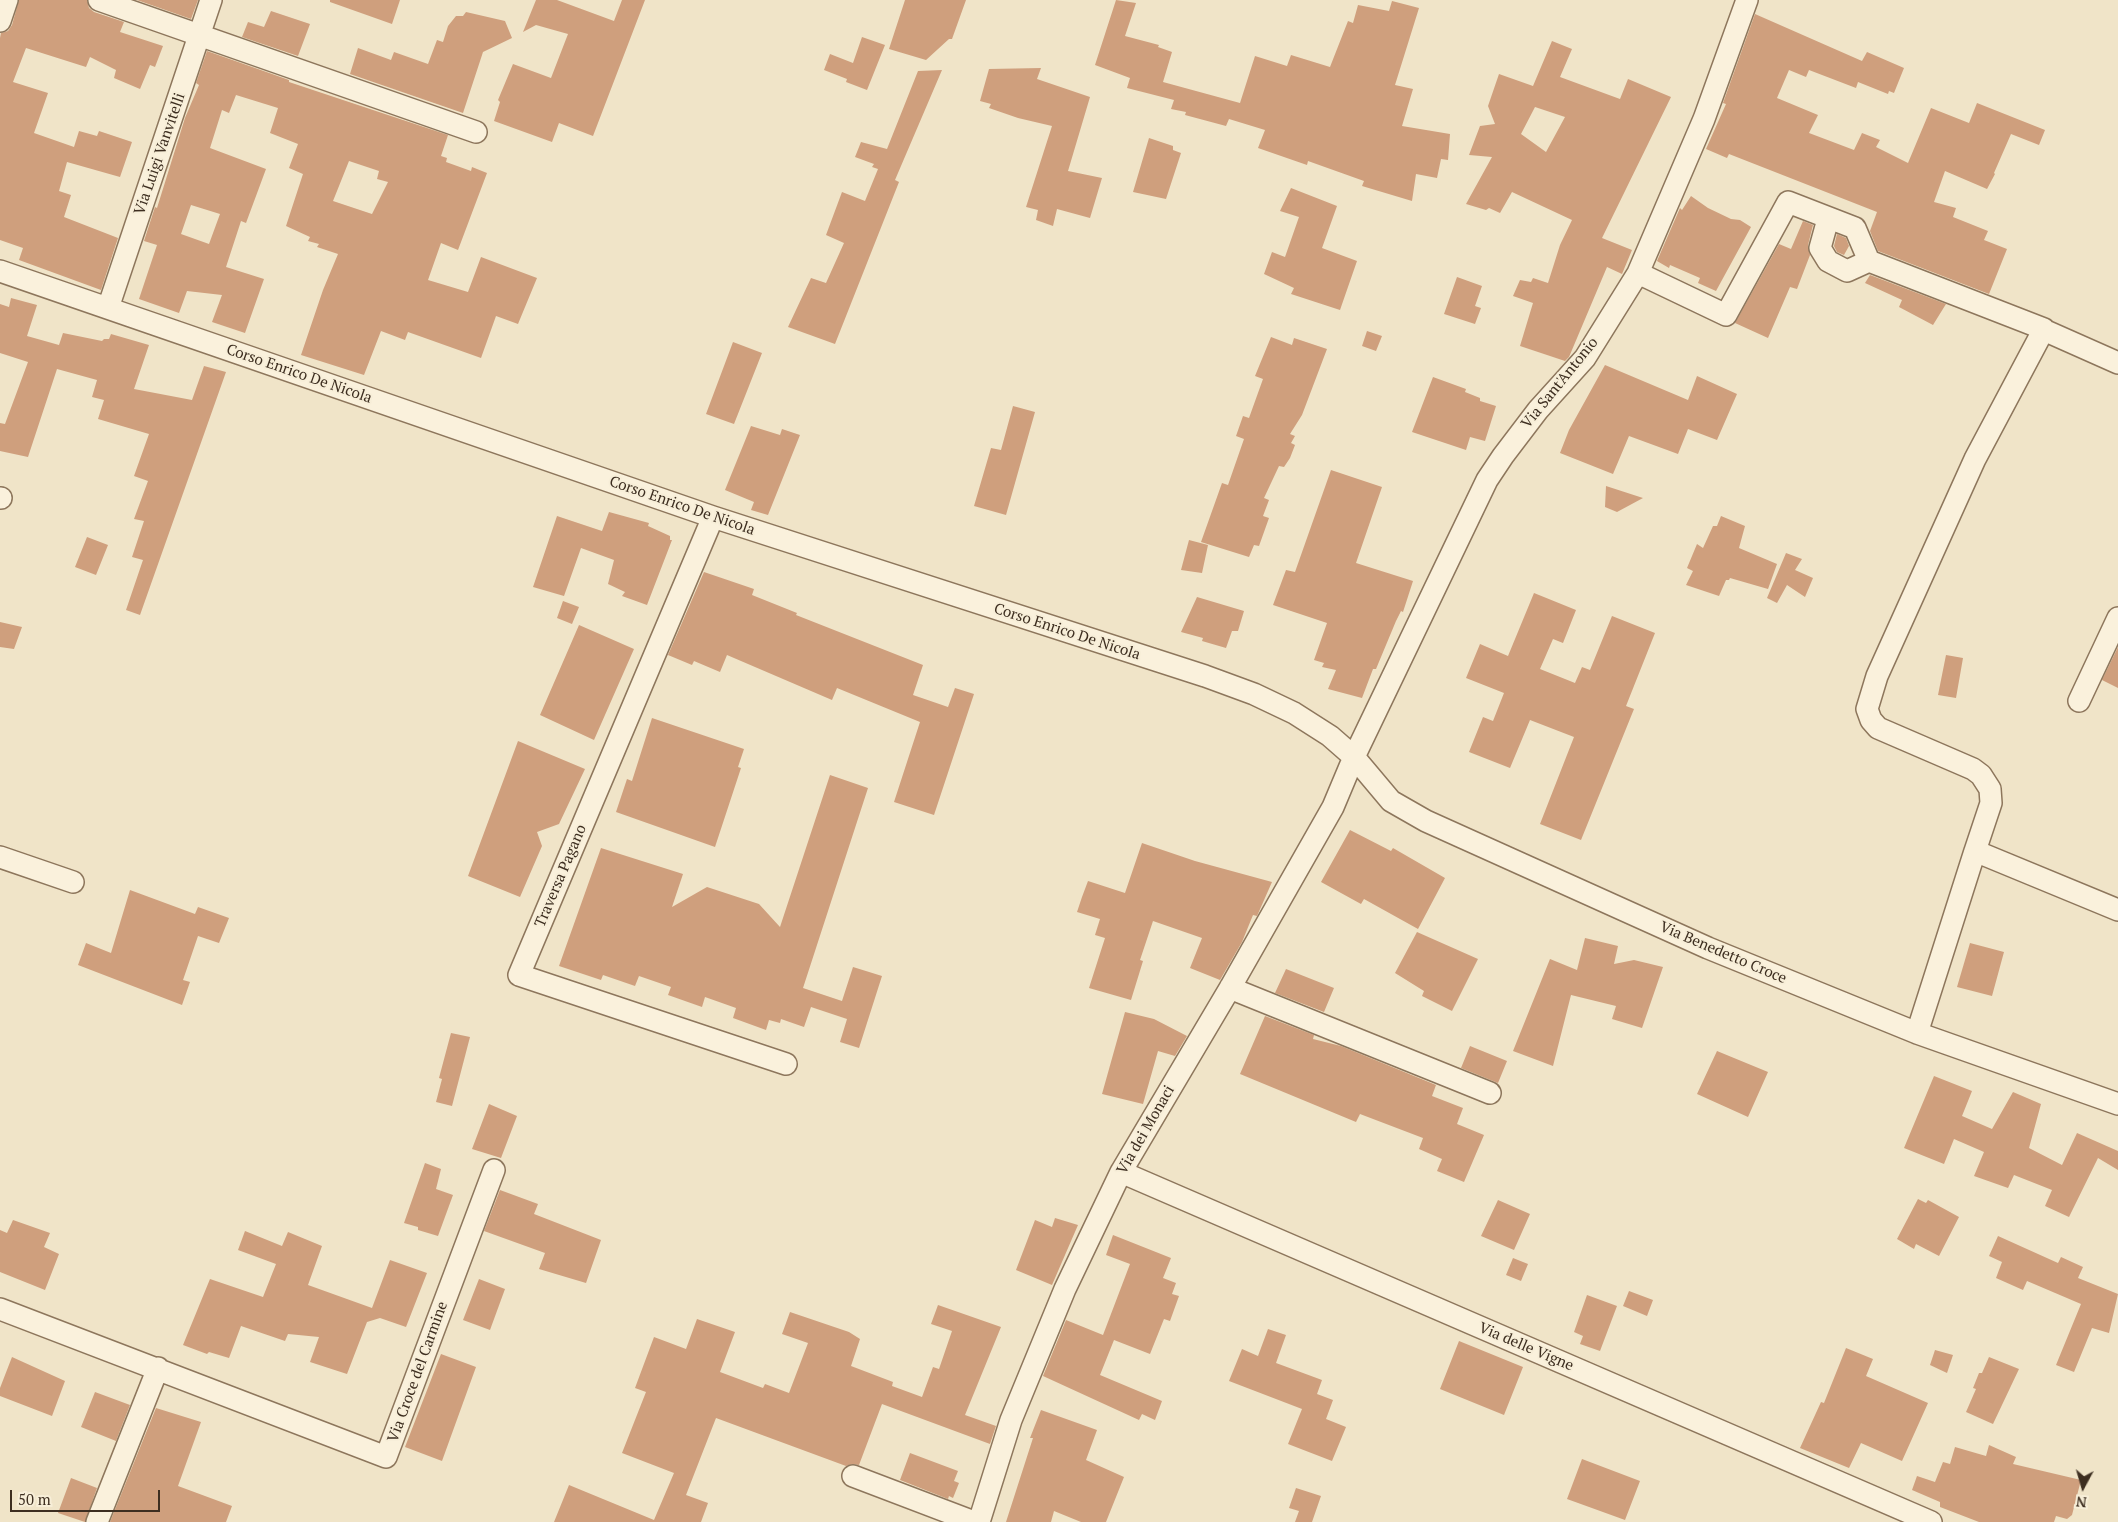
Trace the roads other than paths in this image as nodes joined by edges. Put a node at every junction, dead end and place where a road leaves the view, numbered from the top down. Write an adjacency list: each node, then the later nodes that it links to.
1 (7, 0): 5 (street)
2 (99, 0): 6 (street)
3 (211, 0): 6 (street, Via Luigi Vanvitelli)
4 (1747, 0): 11 (street, Via Sant'Antonio)
5 (0, 21)
6 (200, 35): 7 (street); 12 (street, Via Luigi Vanvitelli)
7 (476, 132)
8 (1828, 219): 9 (street); 9 (street); 11 (street)
9 (1869, 261): 19 (street)
10 (0, 271): 12 (street, Corso Enrico De Nicola)
11 (1638, 273): 18 (street, Via Sant'Antonio)
12 (108, 308): 15 (street, Corso Enrico De Nicola)
13 (2046, 331): 14 (street)
14 (2118, 363)
15 (713, 517): 18 (street, Corso Enrico De Nicola); 25 (street, Traversa Pagano)
16 (2118, 618): 17 (street)
17 (2079, 701)
18 (1354, 757): 23 (street, Via dei Monaci); 24 (street, Via Benedetto Croce)
19 (1975, 851): 22 (street); 24 (street)
20 (0, 858): 21 (street)
21 (74, 882)
22 (2118, 910)
23 (1230, 988): 26 (street); 29 (street, Via dei Monaci)
24 (1917, 1033): 27 (street, Via Benedetto Croce)
25 (786, 1064)
26 (1490, 1093)
27 (2118, 1104)
28 (494, 1170): 31 (street, Via Croce del Carmine)
29 (1120, 1172): 35 (street, Via dei Monaci); 36 (street, Via delle Vigne)
30 (0, 1309): 31 (street, Via Croce del Carmine)
31 (158, 1368): 33 (street)
32 (853, 1476): 34 (street)
33 (97, 1522)
34 (974, 1522)
35 (979, 1522)
36 (1931, 1522)

